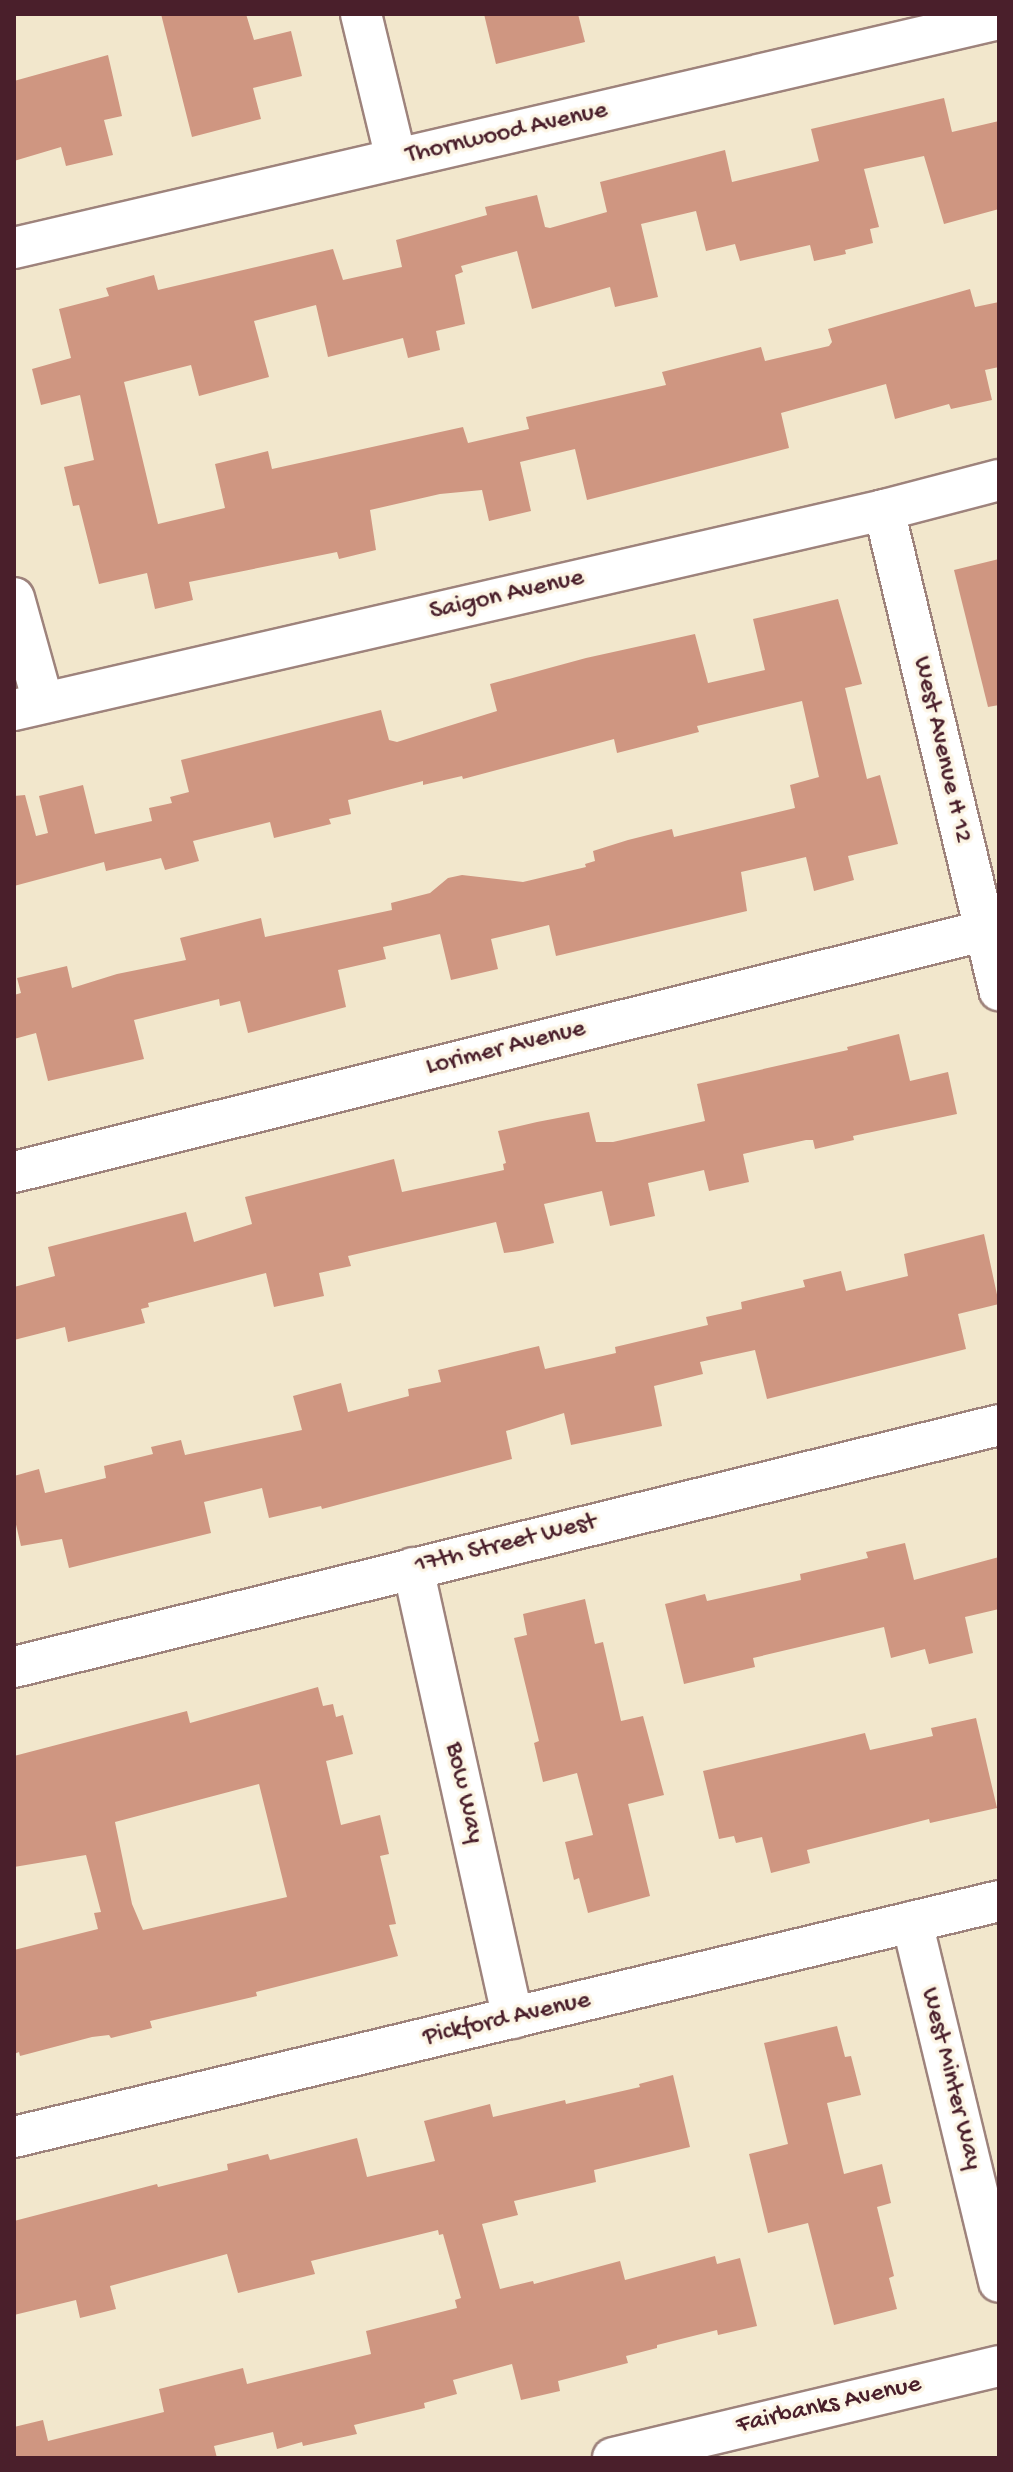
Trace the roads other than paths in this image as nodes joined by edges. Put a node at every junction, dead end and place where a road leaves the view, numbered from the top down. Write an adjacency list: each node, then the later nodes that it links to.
1 (361, 14): 3 (street)
2 (999, 19): 3 (street, Thornwood Avenue)
3 (396, 159): 4 (street, Thornwood Avenue)
4 (14, 248)
5 (999, 480): 6 (street, Saigon Avenue)
6 (884, 510): 8 (street, Saigon Avenue); 9 (street, West Avenue H 12)
7 (14, 598): 8 (street)
8 (29, 706)
9 (992, 929): 10 (street, West Avenue H 12); 11 (street, Lorimer Avenue)
10 (999, 990)
11 (14, 1172)
12 (999, 1425): 13 (street, 17th Street West)
13 (413, 1568): 14 (street, 17th Street West); 17 (street, Bow Way)
14 (14, 1667)
15 (999, 1901): 16 (street, Pickford Avenue)
16 (912, 1922): 17 (street, Pickford Avenue); 19 (street, West Minter Way)
17 (513, 2018): 18 (street, Pickford Avenue)
18 (14, 2137)
19 (999, 2282)
20 (999, 2366): 21 (street, Fairbanks Avenue)
21 (613, 2458)

